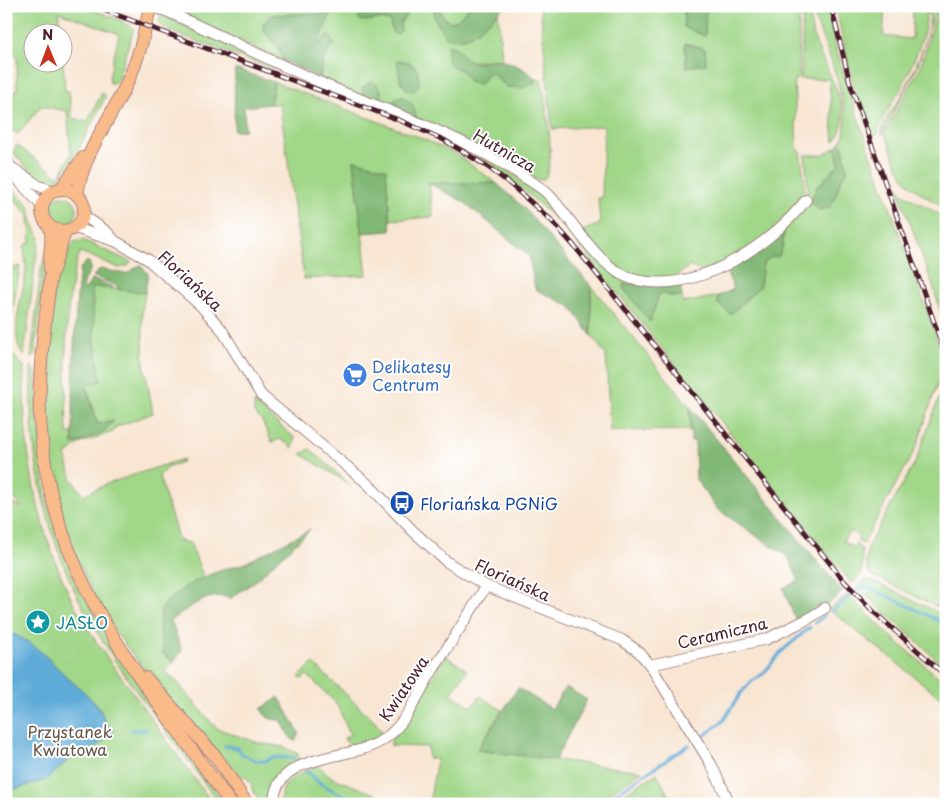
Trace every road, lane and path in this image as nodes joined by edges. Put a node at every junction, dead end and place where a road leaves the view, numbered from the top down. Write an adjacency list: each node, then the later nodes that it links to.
1 (150, 6): 2 (main road); 7 (street, Hutnicza)
2 (94, 144): 5 (main road); 6 (main road)
3 (6, 159): 4 (street)
4 (14, 169): 5 (street); 8 (street)
5 (57, 190): 6 (main road); 8 (main road)
6 (77, 195): 9 (main road)
7 (806, 200)
8 (42, 206): 10 (main road)
9 (84, 215): 11 (main road); 12 (street, Floriańska)
10 (50, 228): 11 (main road); 13 (main road)
11 (70, 230): 12 (street, Floriańska); 13 (main road)
12 (115, 241): 14 (street, Floriańska)
13 (51, 274): 17 (main road)
14 (486, 586): 16 (street, Floriańska); 20 (street, Kwiatowa)
15 (825, 608): 16 (street, Ceramiczna)
16 (650, 665): 21 (street, Floriańska)
17 (138, 671): 18 (main road); 19 (main road)
18 (230, 804)
19 (247, 804)
20 (274, 804)
21 (730, 804)

